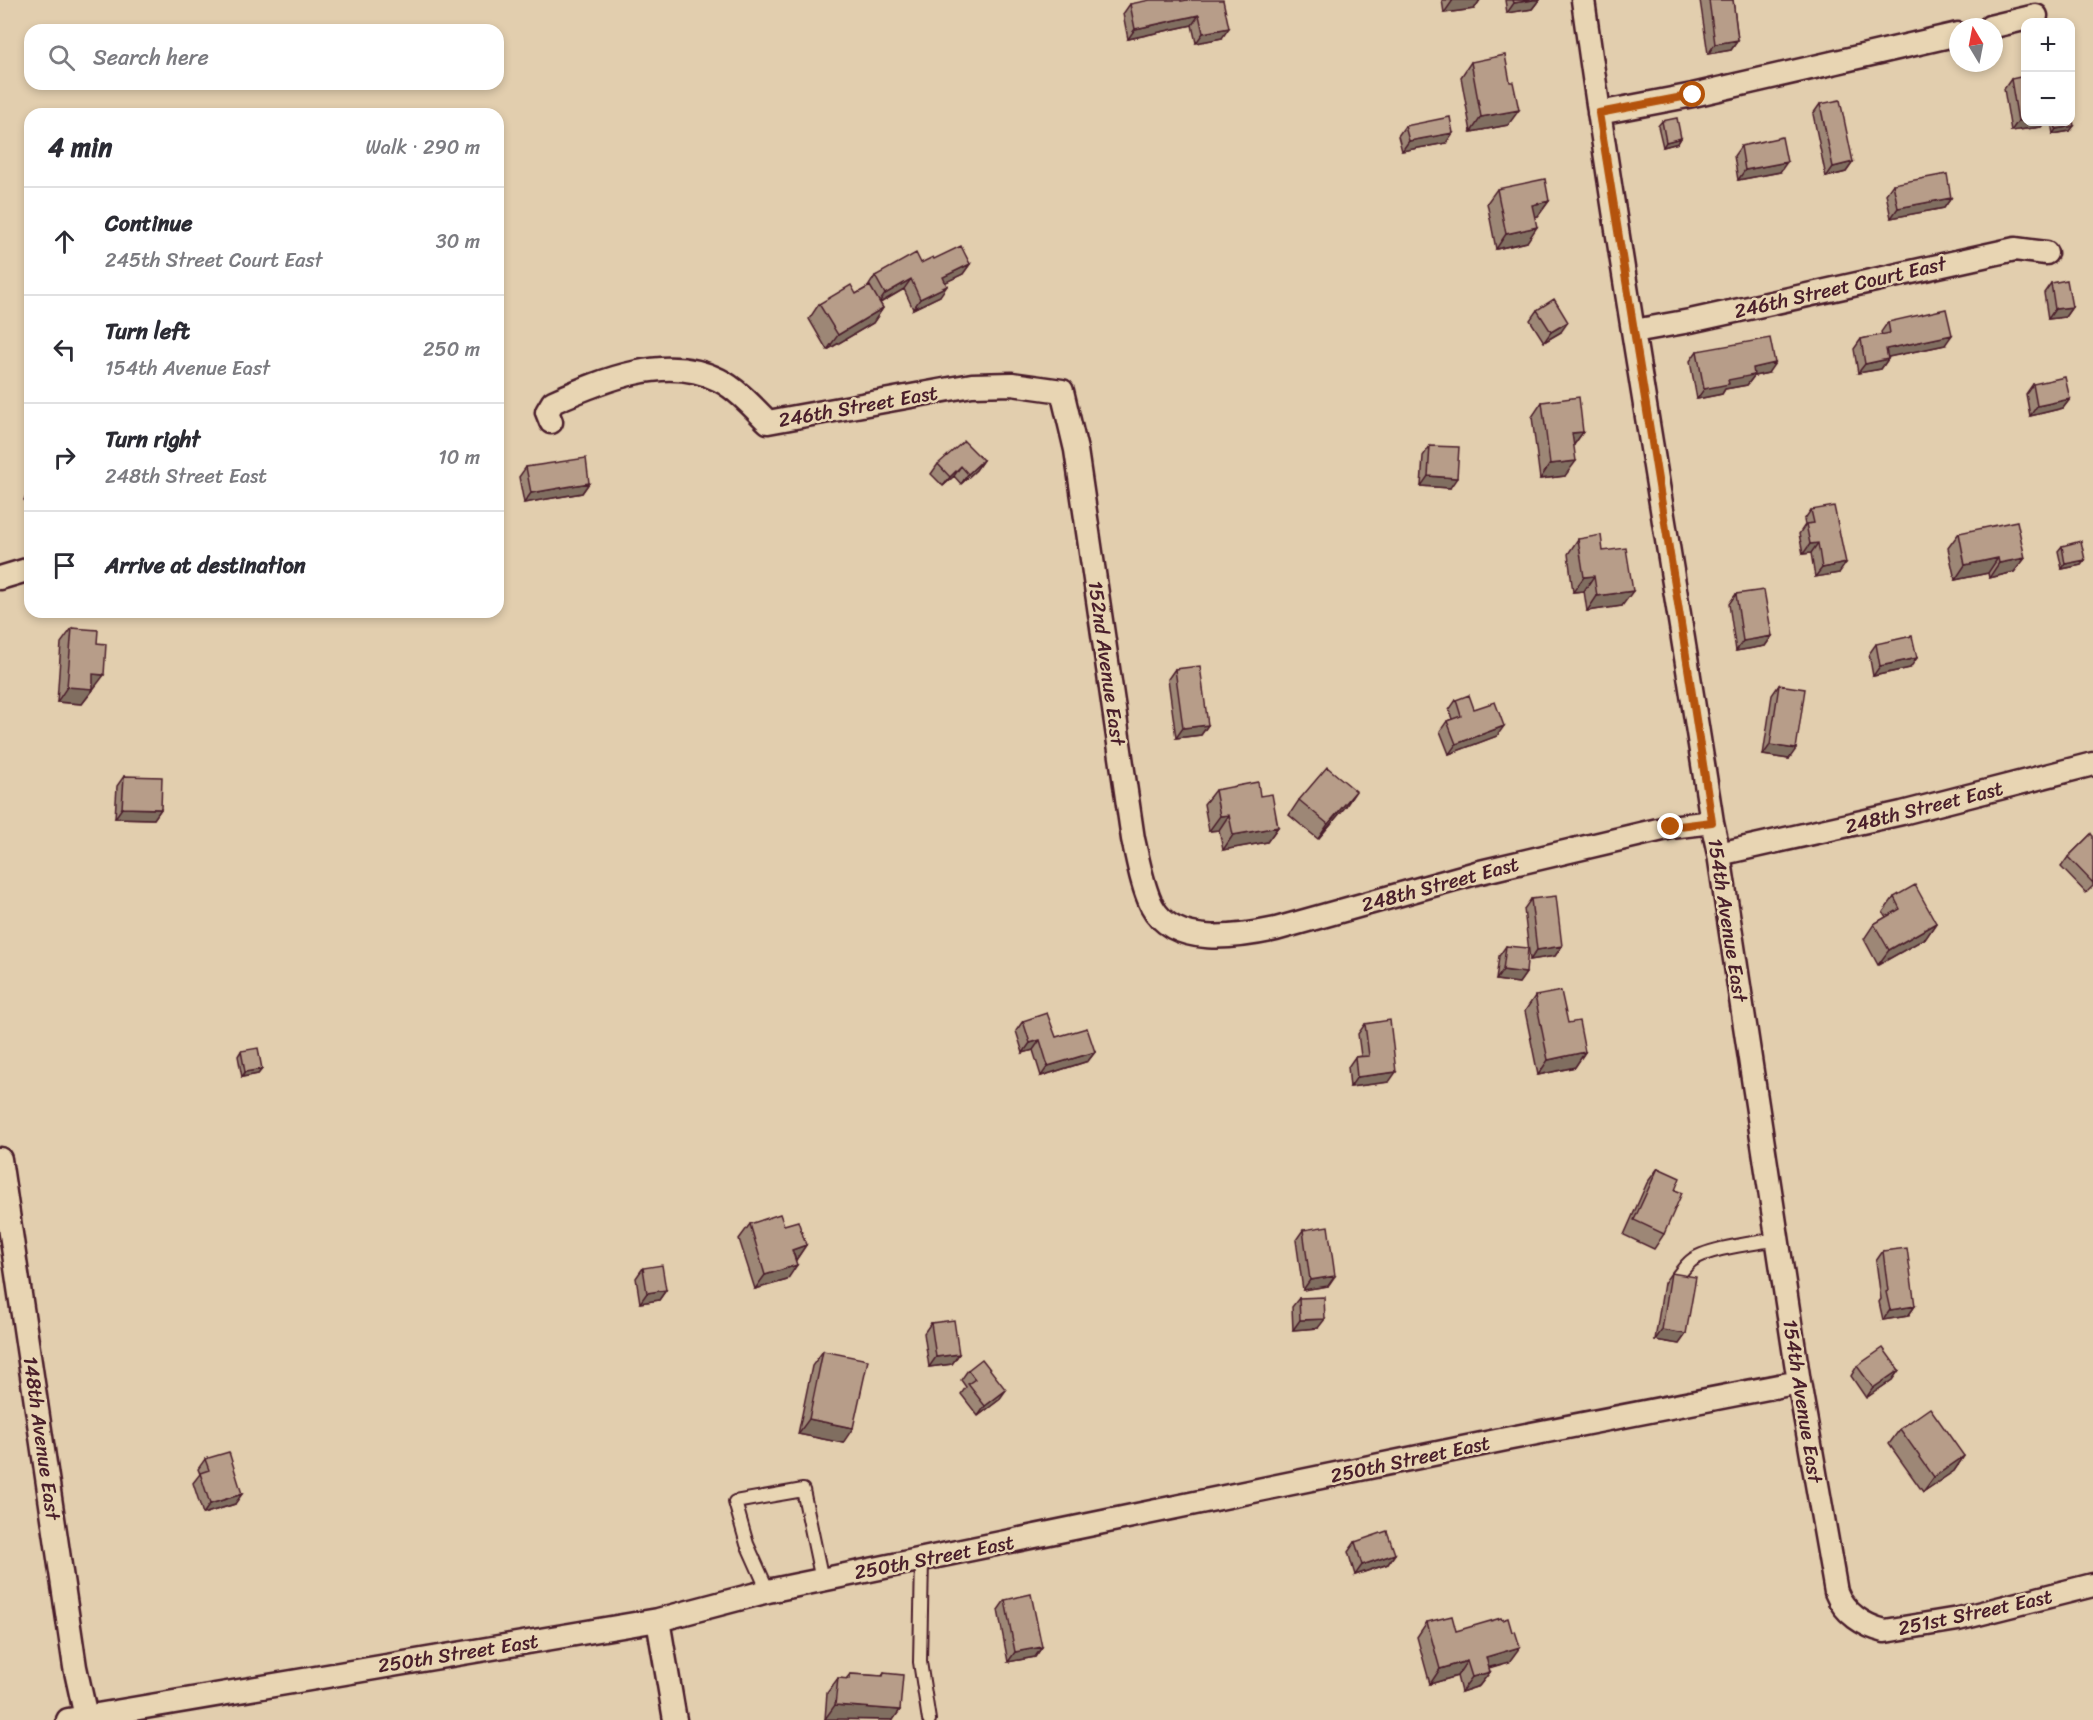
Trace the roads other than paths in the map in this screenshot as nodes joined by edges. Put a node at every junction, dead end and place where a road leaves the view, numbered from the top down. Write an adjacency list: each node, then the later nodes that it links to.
1 (1583, 0): 5 (street, 154th Avenue East)
2 (2036, 16): 3 (street)
3 (2003, 24)
4 (1949, 36): 5 (street)
5 (1599, 113): 7 (street, 154th Avenue East)
6 (2046, 253): 7 (street, 246th Street Court East)
7 (1634, 331): 13 (street, 154th Avenue East)
8 (1062, 392): 9 (street, 246th Street East); 15 (street, 152nd Avenue East)
9 (551, 422)
10 (24, 571): 11 (street)
11 (0, 578)
12 (2093, 764): 14 (street, 248th Street East)
13 (1712, 822): 14 (street, 154th Avenue East); 15 (street, 248th Street East)
14 (1719, 854): 17 (street, 154th Avenue East)
15 (1170, 926)
16 (0, 1159): 26 (street, 148th Avenue East)
17 (1778, 1239): 18 (lane); 19 (street, 154th Avenue East)
18 (1678, 1276)
19 (1799, 1382): 20 (street, 250th Street East); 24 (street, 154th Avenue East)
20 (922, 1560): 21 (street, 250th Street East); 28 (lane)
21 (822, 1580): 23 (street, 250th Street East); 23 (lane)
22 (2093, 1585): 24 (street, 251st Street East)
23 (768, 1591): 25 (street, 250th Street East)
24 (1858, 1619)
25 (658, 1620): 26 (street, 250th Street East); 27 (street)
26 (77, 1718)
27 (675, 1720)
28 (929, 1720)

